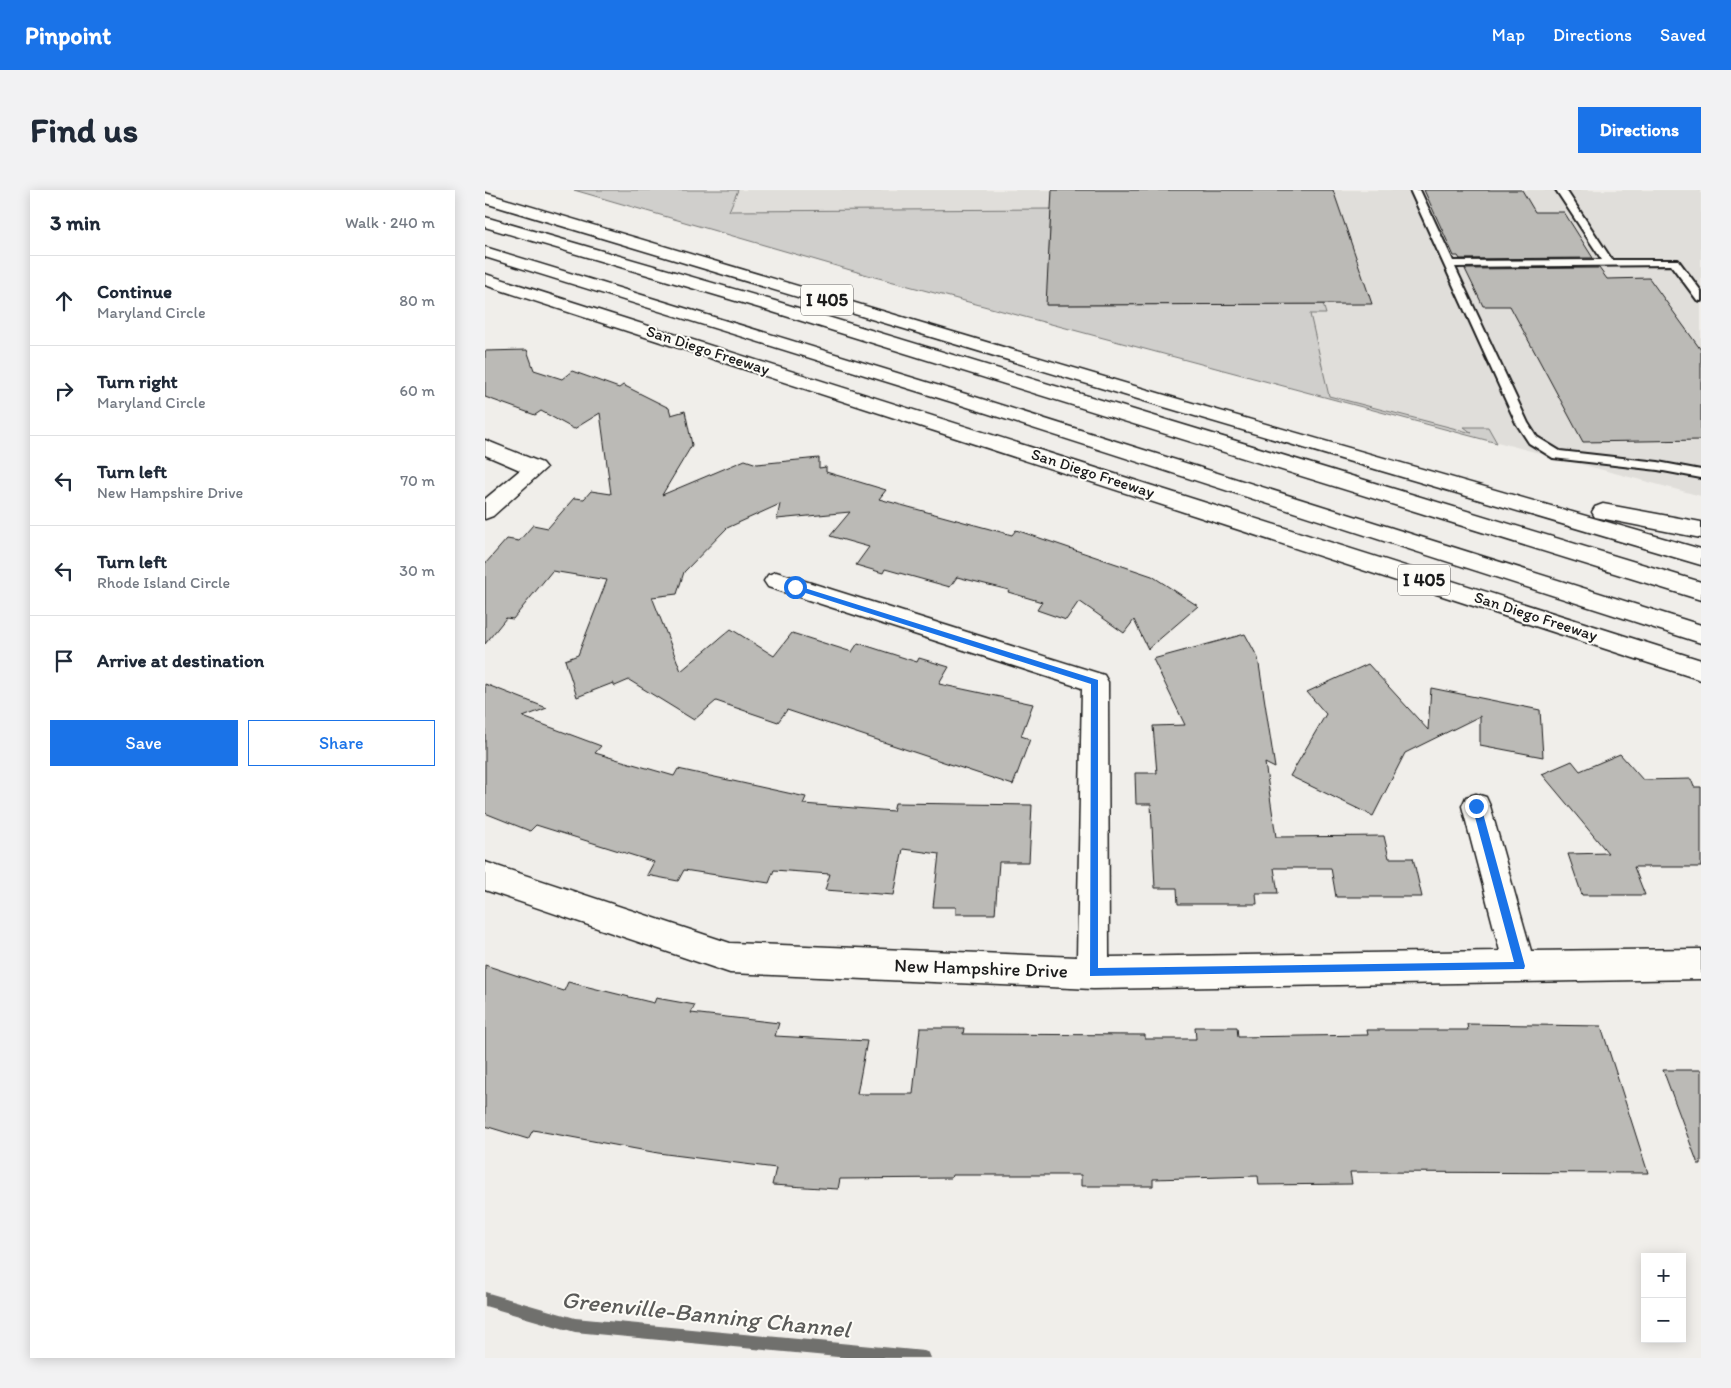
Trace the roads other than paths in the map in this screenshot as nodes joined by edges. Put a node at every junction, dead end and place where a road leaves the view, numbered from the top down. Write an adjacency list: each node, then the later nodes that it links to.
1 (1415, 190): 7 (lane)
2 (1561, 190): 6 (lane)
3 (485, 198): 12 (main road, I 405)
4 (485, 222): 17 (main road)
5 (485, 252): 18 (main road)
6 (1609, 263): 7 (lane); 9 (lane)
7 (1450, 264): 11 (lane)
8 (485, 279): 19 (main road, San Diego Freeway / I 405)
9 (1701, 298)
10 (485, 447): 13 (main road)
11 (1701, 474)
12 (1449, 482): 14 (main road); 15 (main road, I 405)
13 (485, 511)
14 (1701, 530)
15 (1701, 557)
16 (776, 581): 24 (main road)
17 (1701, 591)
18 (1701, 634)
19 (1701, 670)
20 (1476, 806): 23 (main road)
21 (485, 876): 24 (main road, New Hampshire Drive)
22 (1701, 964): 23 (main road, New Hampshire Drive)
23 (1520, 966): 24 (main road, New Hampshire Drive)
24 (1093, 973)

